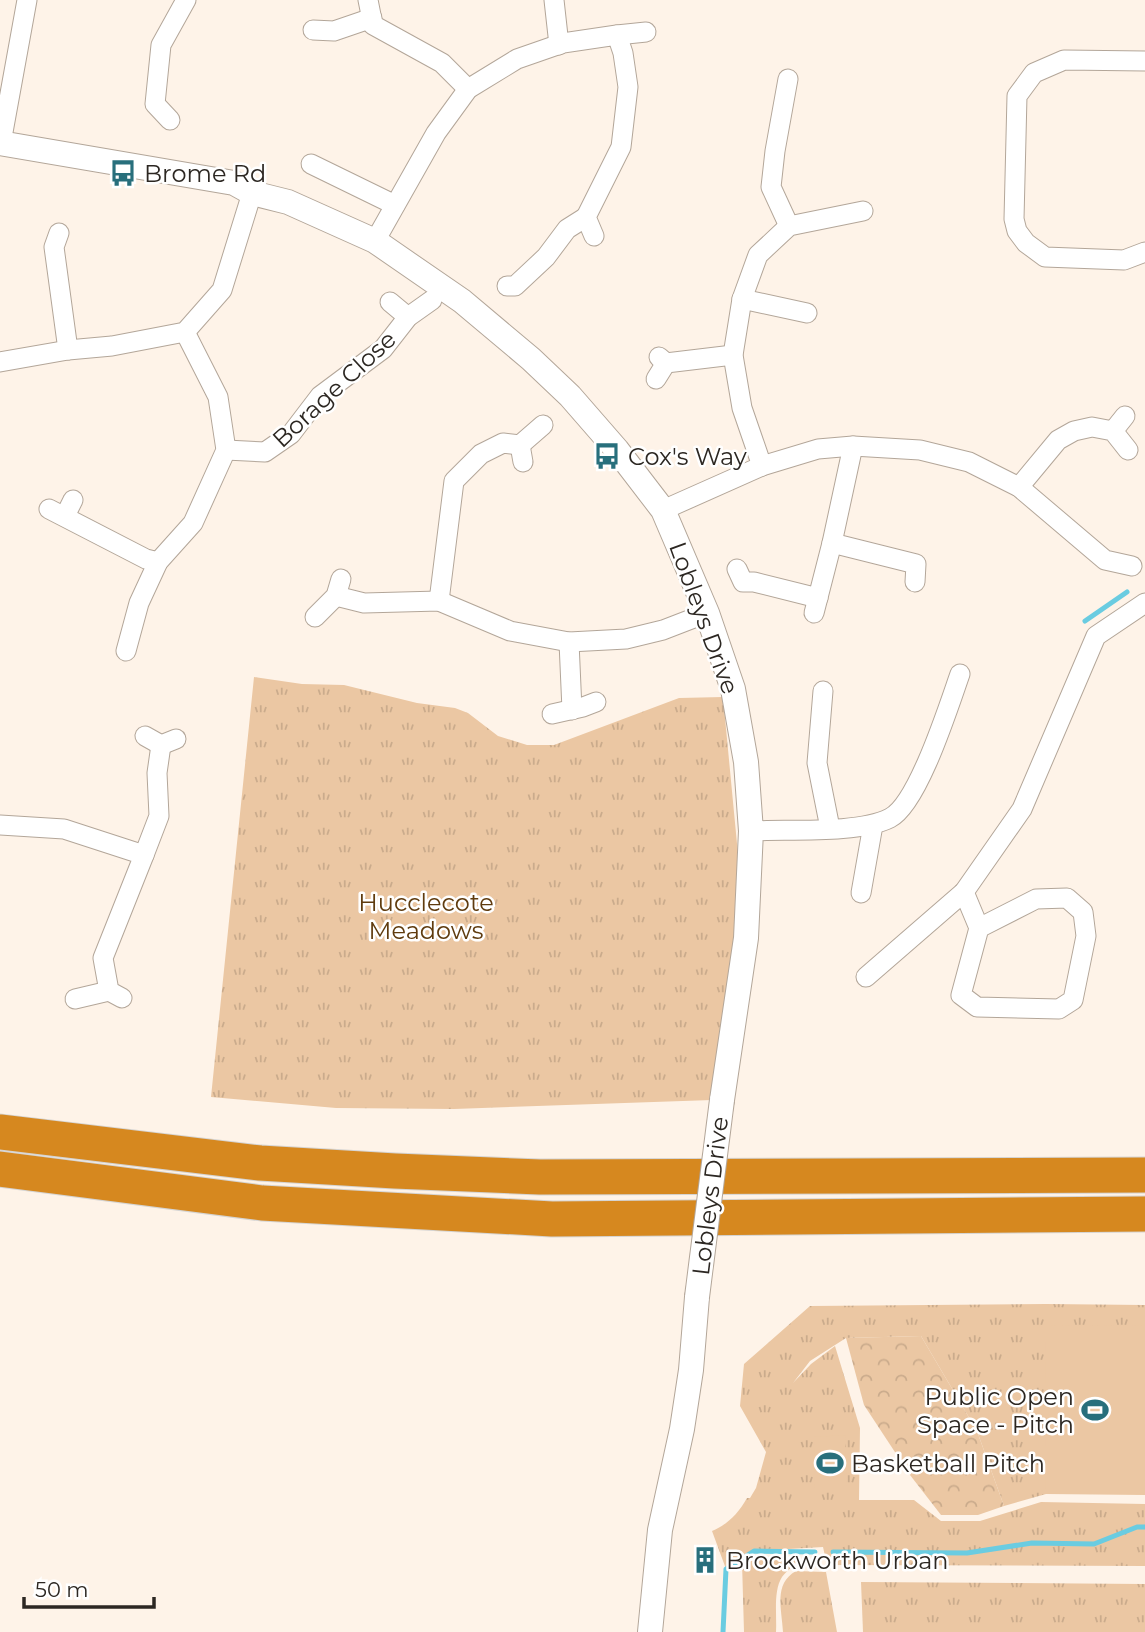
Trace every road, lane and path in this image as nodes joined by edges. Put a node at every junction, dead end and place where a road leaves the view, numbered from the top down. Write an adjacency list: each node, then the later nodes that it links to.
1 (27, 0): 9 (street)
2 (186, 0): 13 (street)
3 (554, 0): 8 (street)
4 (370, 9): 5 (street); 12 (street)
5 (313, 30)
6 (646, 32): 7 (street)
7 (617, 35): 8 (street); 19 (street)
8 (559, 45): 12 (street)
9 (9, 51): 14 (street)
10 (1145, 61): 24 (street)
11 (788, 79): 20 (street)
12 (468, 89): 17 (street)
13 (170, 120)
14 (0, 143): 16 (street, Lobleys Drive)
15 (312, 164): 17 (street)
16 (252, 193): 23 (street, Lobleys Drive); 31 (street)
17 (395, 205): 23 (street)
18 (863, 211): 20 (street)
19 (586, 217): 22 (street); 25 (street)
20 (789, 226): 26 (street)
21 (59, 233): 32 (street)
22 (594, 236)
23 (375, 242): 43 (street, Lobleys Drive)
24 (1145, 252)
25 (507, 286)
26 (742, 299): 29 (street); 33 (street)
27 (432, 300): 30 (street, Borage Close)
28 (390, 302): 30 (street)
29 (807, 313)
30 (408, 317): 38 (street, Borage Close)
31 (185, 332): 32 (street); 38 (street)
32 (68, 350): 34 (street)
33 (733, 355): 35 (street); 40 (street)
34 (0, 362)
35 (660, 366)
36 (543, 425): 49 (street)
37 (853, 446): 40 (street); 41 (street); 44 (street)
38 (226, 450): 45 (street)
39 (1128, 450): 41 (street)
40 (762, 466): 43 (street)
41 (1019, 487): 47 (street)
42 (62, 508): 45 (street)
43 (663, 510): 51 (street, Lobleys Drive)
44 (832, 543): 46 (street); 48 (street)
45 (158, 562): 54 (street)
46 (917, 566)
47 (1132, 566)
48 (737, 569)
49 (439, 601): 52 (street); 53 (street)
50 (1145, 603): 66 (street)
51 (707, 613): 53 (street); 64 (street, Lobleys Drive)
52 (315, 617)
53 (569, 642): 58 (street)
54 (126, 651)
55 (960, 674): 61 (street)
56 (823, 691): 63 (street)
57 (596, 702): 58 (street)
58 (572, 710): 59 (street)
59 (552, 714)
60 (161, 740): 65 (street)
61 (873, 824): 63 (street); 67 (street)
62 (0, 825): 65 (street)
63 (830, 828): 64 (street)
64 (751, 831): 75 (street, Lobleys Drive, bridge)
65 (144, 855): 70 (street)
66 (964, 892): 68 (street); 69 (street)
67 (862, 893)
68 (979, 928): 68 (street)
69 (866, 977)
70 (75, 999)
71 (0, 1132): 73 (highway)
72 (0, 1169): 74 (highway)
73 (1145, 1175)
74 (1145, 1214)
75 (650, 1632)

